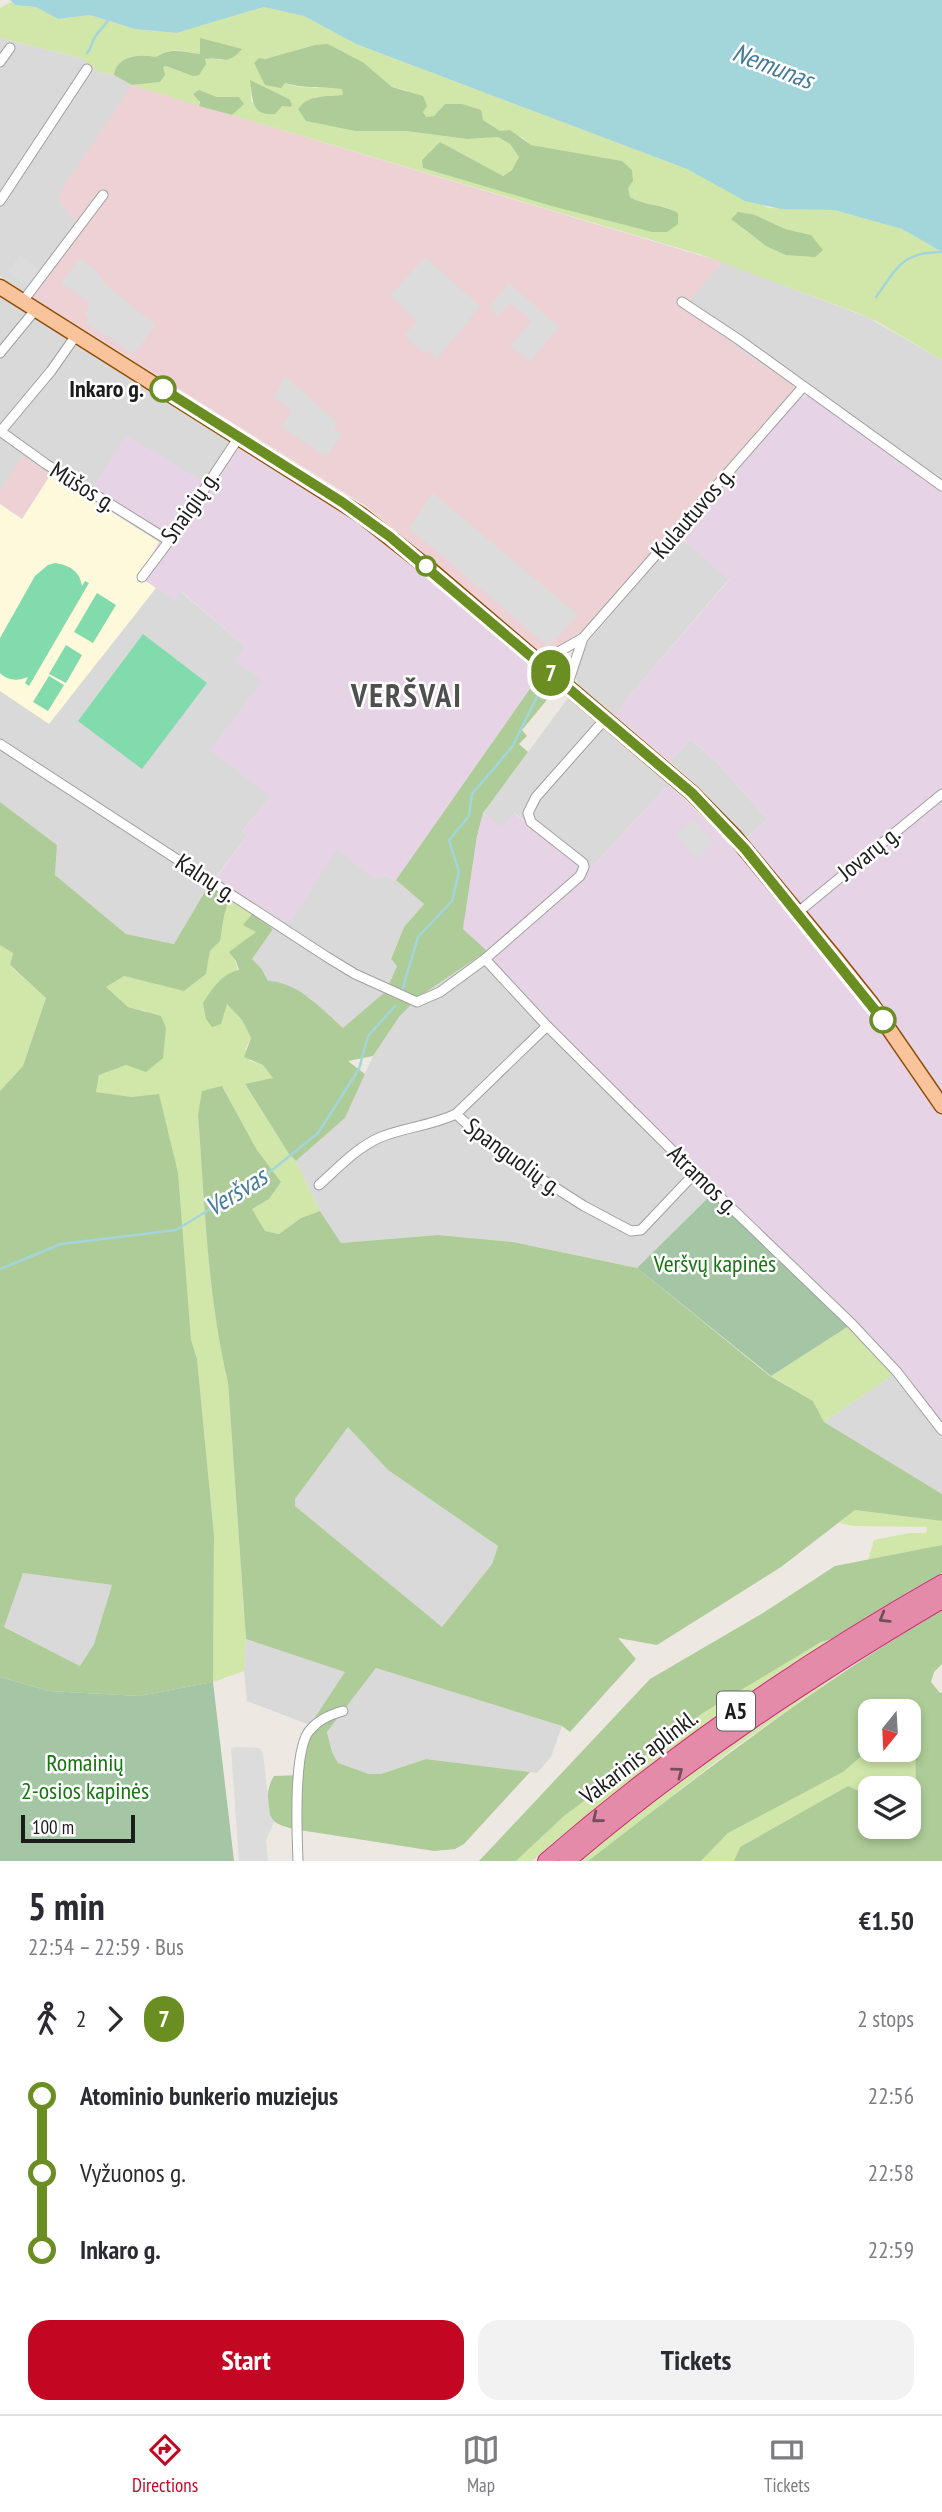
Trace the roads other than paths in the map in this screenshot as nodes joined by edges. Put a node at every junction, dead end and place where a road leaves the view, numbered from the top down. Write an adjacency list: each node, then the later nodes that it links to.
1 (10, 48): 2 (street)
2 (0, 62)
3 (87, 69): 5 (street)
4 (103, 195): 7 (street)
5 (0, 201)
6 (2, 293): 7 (main road)
7 (23, 301): 9 (main road)
8 (682, 302): 12 (street)
9 (36, 309): 10 (main road); 11 (street)
10 (77, 334): 13 (street); 14 (main road)
11 (0, 353)
12 (803, 387): 15 (street); 18 (street, Kulautuvos g.)
13 (0, 431): 16 (street, Mūšos g.)
14 (239, 437): 16 (street, Snaigių g.); 19 (main road)
15 (942, 486)
16 (168, 540): 17 (street, Snaigių g.)
17 (142, 577)
18 (583, 638): 19 (street, Kulautuvos g.); 20 (street, Kulautuvos g.)
19 (543, 665): 20 (main road)
20 (567, 686): 21 (main road)
21 (605, 719): 24 (main road); 25 (street)
22 (0, 744): 25 (street, Kalnų g.)
23 (942, 794): 24 (street, Jovarų g.)
24 (797, 913): 27 (main road)
25 (485, 959): 26 (street, Atramos g.)
26 (547, 1026): 28 (street); 29 (street, Atramos g.)
27 (942, 1106)
28 (456, 1114): 29 (street, Spanguolių g.); 30 (street, Spanguolių g.)
29 (695, 1173): 31 (street, Atramos g.)
30 (319, 1185)
31 (942, 1430)
32 (942, 1583): 36 (highway, Vakarinis aplinkl. / A5, one-way to 36)
33 (942, 1600): 37 (highway, Vakarinis aplinkl. / A5, one-way to 33)
34 (343, 1711): 35 (street)
35 (298, 1861)
36 (545, 1861)
37 (567, 1861)

